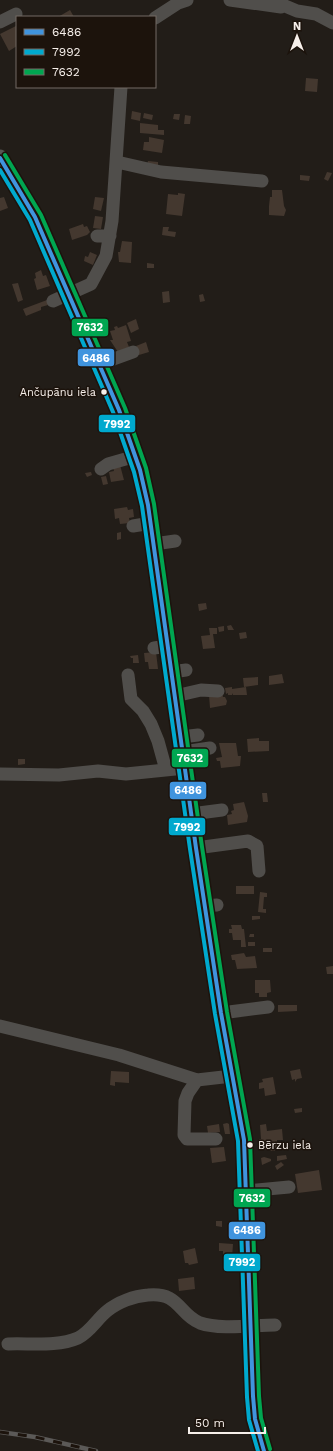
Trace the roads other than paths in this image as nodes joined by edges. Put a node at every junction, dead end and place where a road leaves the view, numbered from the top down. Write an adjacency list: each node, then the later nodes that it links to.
1 (187, 0): 5 (street)
2 (230, 0): 3 (street)
3 (277, 3): 7 (street)
4 (16, 14): 6 (street)
5 (156, 17)
6 (0, 22)
7 (333, 23)
8 (121, 88): 10 (street)
9 (0, 158): 11 (main road)
10 (117, 162): 12 (street); 14 (street)
11 (5, 178): 15 (main road)
12 (262, 181)
13 (97, 236): 14 (street)
14 (110, 236): 15 (street)
15 (70, 294): 16 (street); 18 (main road)
16 (53, 301)
17 (133, 352): 18 (street)
18 (100, 364): 19 (main road)
19 (136, 456): 20 (street); 21 (main road)
20 (101, 468)
21 (151, 523): 22 (street); 24 (main road)
22 (133, 526)
23 (175, 541): 24 (street)
24 (154, 544): 27 (main road)
25 (128, 674): 31 (street)
26 (218, 691): 27 (street)
27 (175, 696): 30 (main road)
28 (198, 735): 30 (street)
29 (210, 748): 30 (street)
30 (183, 752): 31 (street); 34 (main road)
31 (166, 770): 32 (street)
32 (0, 774)
33 (222, 810): 34 (street)
34 (191, 814): 35 (main road)
35 (196, 848): 36 (street); 38 (main road)
36 (259, 871)
37 (268, 1007): 38 (street)
38 (221, 1013): 40 (main road)
39 (0, 1026): 41 (street)
40 (232, 1076): 41 (street); 44 (main road)
41 (197, 1080): 42 (street)
42 (216, 1139)
43 (289, 1187): 44 (street)
44 (246, 1191): 45 (main road)
45 (250, 1325): 46 (street); 47 (street); 48 (main road)
46 (276, 1325)
47 (8, 1344)
48 (264, 1451)

